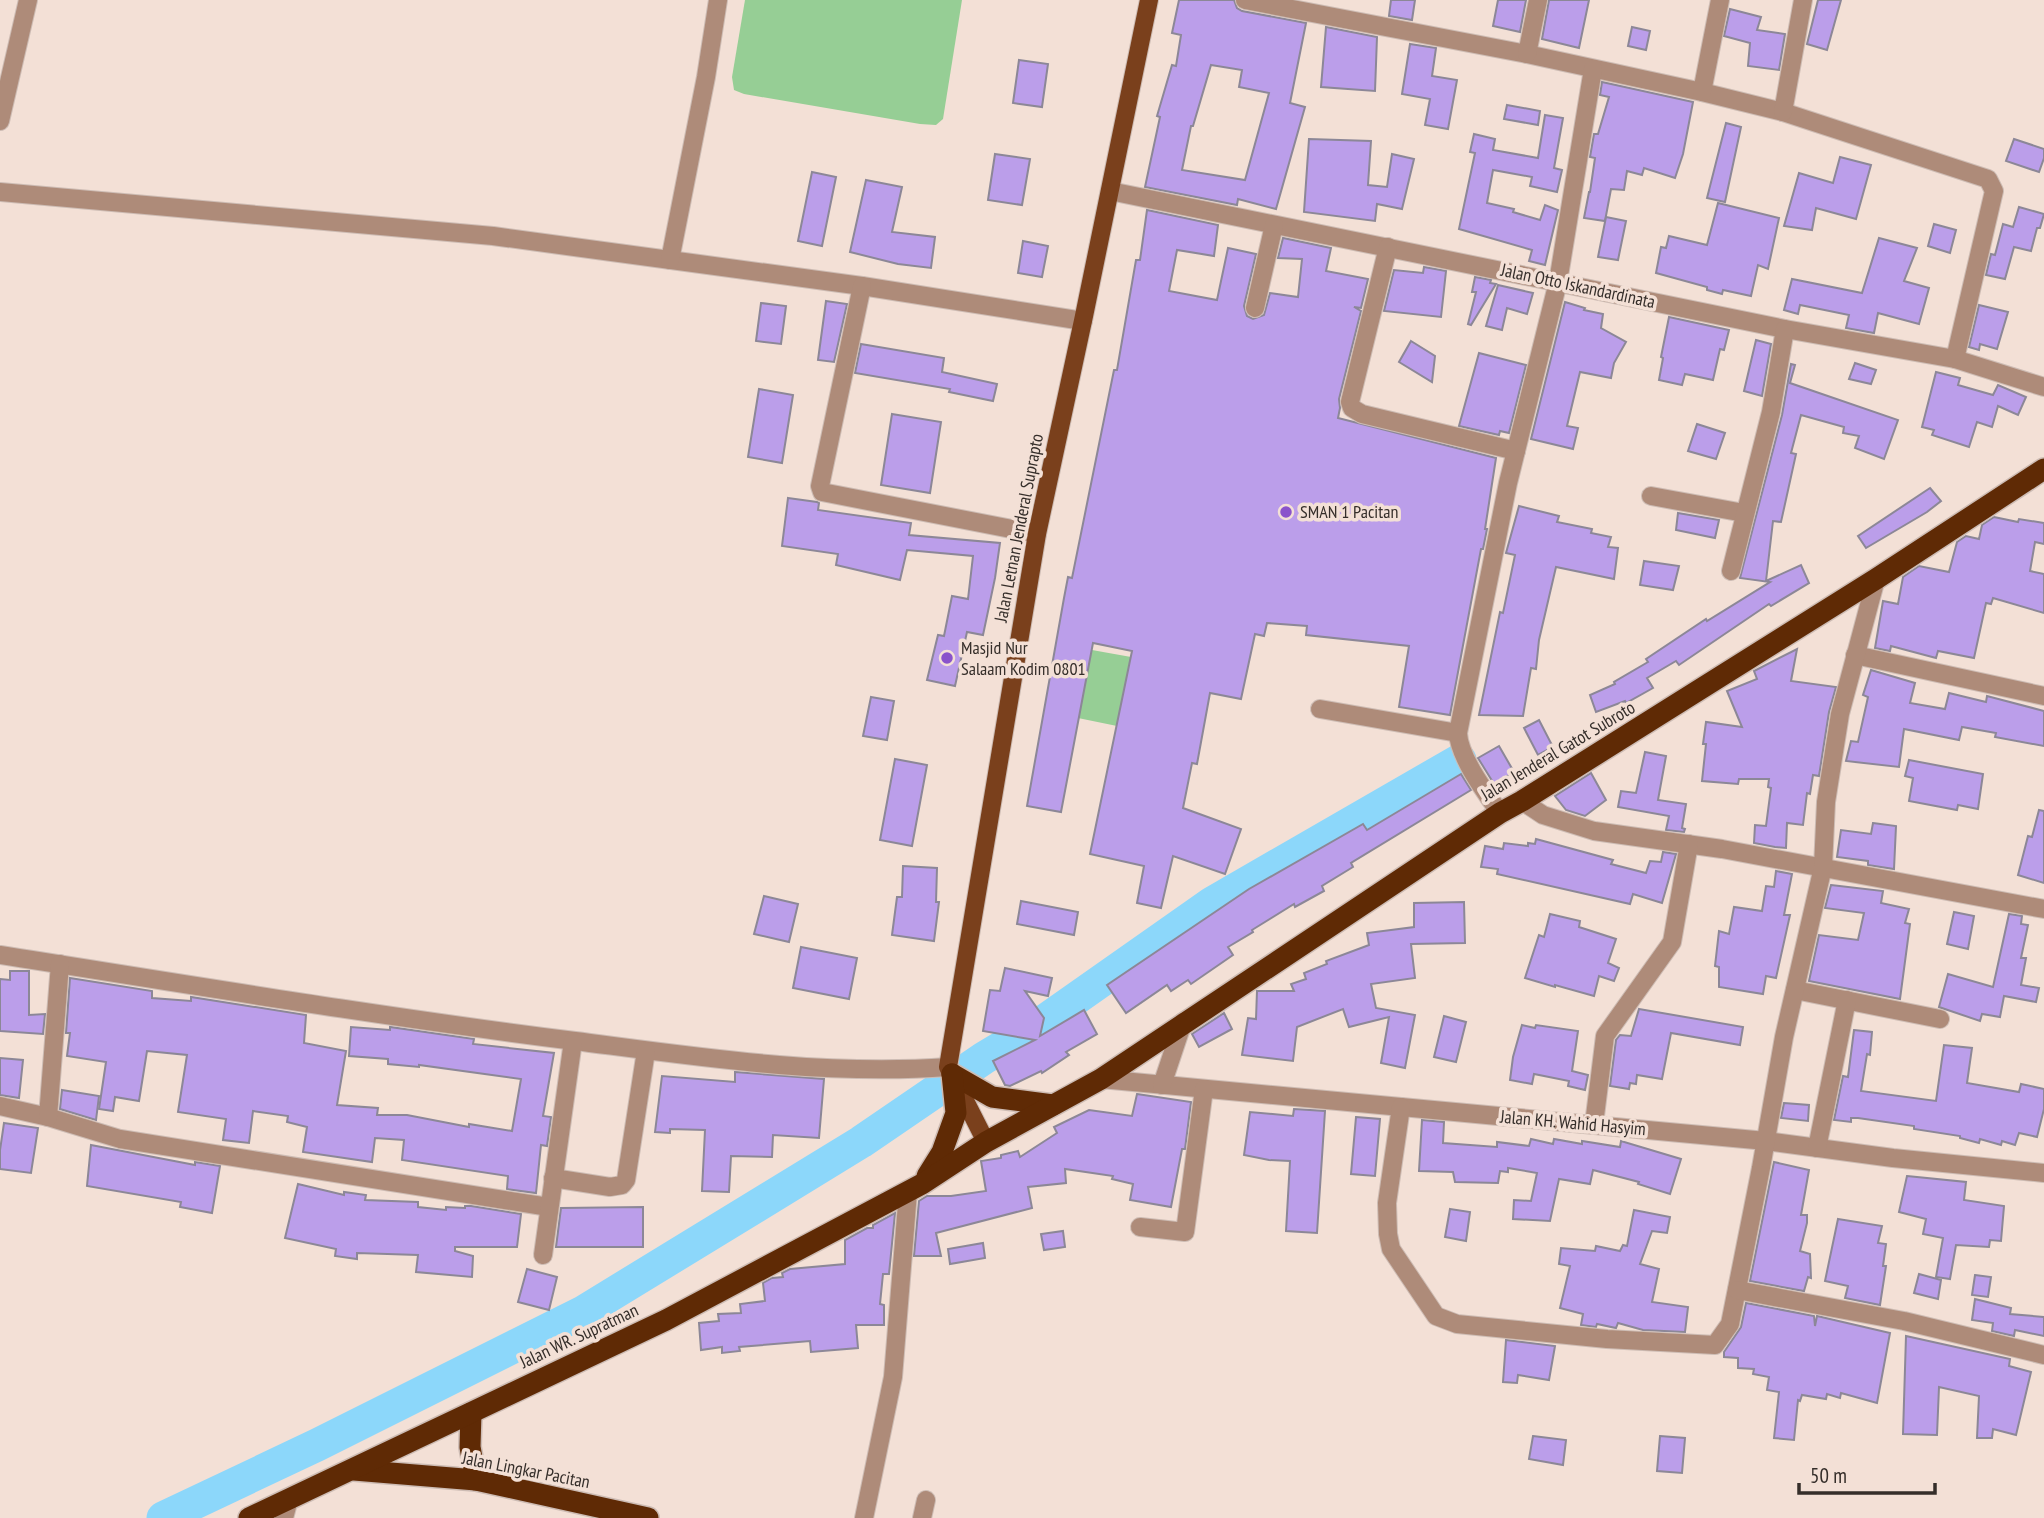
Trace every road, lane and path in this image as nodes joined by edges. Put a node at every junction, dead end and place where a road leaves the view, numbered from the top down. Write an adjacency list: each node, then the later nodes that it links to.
1 (28, 0): 12 (street)
2 (718, 0): 17 (street)
3 (1149, 0): 13 (main road, Jalan Letnan Jenderal Suprapto)
4 (1245, 0): 8 (street)
5 (1538, 0): 8 (street)
6 (1720, 0): 10 (street)
7 (1803, 0): 11 (street)
8 (1527, 54): 9 (street)
9 (1593, 69): 10 (street); 18 (street)
10 (1702, 92): 11 (street)
11 (1783, 112): 23 (street)
12 (0, 121)
13 (1110, 191): 15 (street, Jalan Otto Iskandardinata); 21 (main road, Jalan Letnan Jenderal Suprapto)
14 (0, 192): 17 (street)
15 (1274, 225): 16 (street, Jalan Otto Iskandardinata); 20 (street)
16 (1388, 247): 18 (street, Jalan Otto Iskandardinata); 25 (street)
17 (670, 260): 19 (street)
18 (1558, 282): 22 (street, Jalan Otto Iskandardinata); 25 (street)
19 (862, 285): 21 (street); 29 (street)
20 (1255, 309)
21 (1083, 321): 29 (main road, Jalan Letnan Jenderal Suprapto)
22 (1785, 329): 23 (street, Jalan Otto Iskandardinata); 28 (street)
23 (1955, 359): 24 (street, Jalan Otto Iskandardinata)
24 (2044, 387)
25 (1516, 451): 35 (street)
26 (2044, 468): 31 (highway, Jalan Jenderal Gatot Subroto)
27 (1651, 496): 28 (street)
28 (1744, 513): 30 (street)
29 (1030, 533): 49 (main road, Jalan Letnan Jenderal Suprapto)
30 (1731, 571)
31 (1876, 579): 32 (street); 36 (highway, Jalan Jenderal Gatot Subroto)
32 (1855, 655): 33 (street); 39 (street)
33 (2044, 696)
34 (1320, 709): 35 (street)
35 (1459, 738): 37 (street)
36 (1522, 802): 37 (highway, Jalan Jenderal Gatot Subroto); 38 (street)
37 (1500, 813): 46 (highway, Jalan Jenderal Gatot Subroto)
38 (1689, 844): 39 (street); 57 (street)
39 (1823, 867): 40 (street); 43 (street)
40 (2044, 909)
41 (0, 955): 42 (street)
42 (60, 964): 47 (street); 56 (street)
43 (1795, 990): 44 (street); 58 (street)
44 (1847, 1000): 45 (street); 60 (street)
45 (1940, 1019)
46 (1183, 1022): 50 (highway, Jalan Jenderal Gatot Subroto); 51 (street)
47 (573, 1041): 48 (street); 62 (street)
48 (646, 1051): 49 (street); 62 (street)
49 (955, 1078): 53 (highway); 59 (main road); 63 (highway)
50 (1101, 1079): 51 (street, Jalan KH. Wahid Hasyim); 53 (highway, Jalan Jenderal Gatot Subroto)
51 (1162, 1085): 52 (street, Jalan KH. Wahid Hasyim)
52 (1204, 1089): 55 (street, Jalan KH. Wahid Hasyim); 65 (street)
53 (1053, 1105): 59 (highway, Jalan Jenderal Gatot Subroto)
54 (0, 1106): 56 (street)
55 (1401, 1107): 57 (street, Jalan KH. Wahid Hasyim); 67 (street)
56 (48, 1117): 64 (street)
57 (1594, 1124): 58 (street, Jalan KH. Wahid Hasyim)
58 (1766, 1141): 60 (street, Jalan KH. Wahid Hasyim); 67 (street)
59 (986, 1142): 63 (highway, Jalan WR. Supratman)
60 (1817, 1148): 61 (street, Jalan KH. Wahid Hasyim)
61 (2044, 1173)
62 (553, 1178): 64 (street)
63 (915, 1188): 69 (highway, Jalan WR. Supratman); 76 (street)
64 (549, 1207): 66 (street)
65 (1140, 1227)
66 (543, 1255)
67 (1737, 1290): 68 (street)
68 (2044, 1355)
69 (471, 1413): 70 (highway, Jalan WR. Supratman); 71 (highway)
70 (352, 1469): 71 (highway, Jalan Lingkar Pacitan); 73 (highway, Jalan WR. Supratman)
71 (476, 1480): 75 (highway, Jalan Lingkar Pacitan)
72 (926, 1500): 77 (street)
73 (286, 1509): 74 (highway, Jalan WR. Supratman)
74 (249, 1518)
75 (648, 1518)
76 (864, 1518)
77 (922, 1518)

